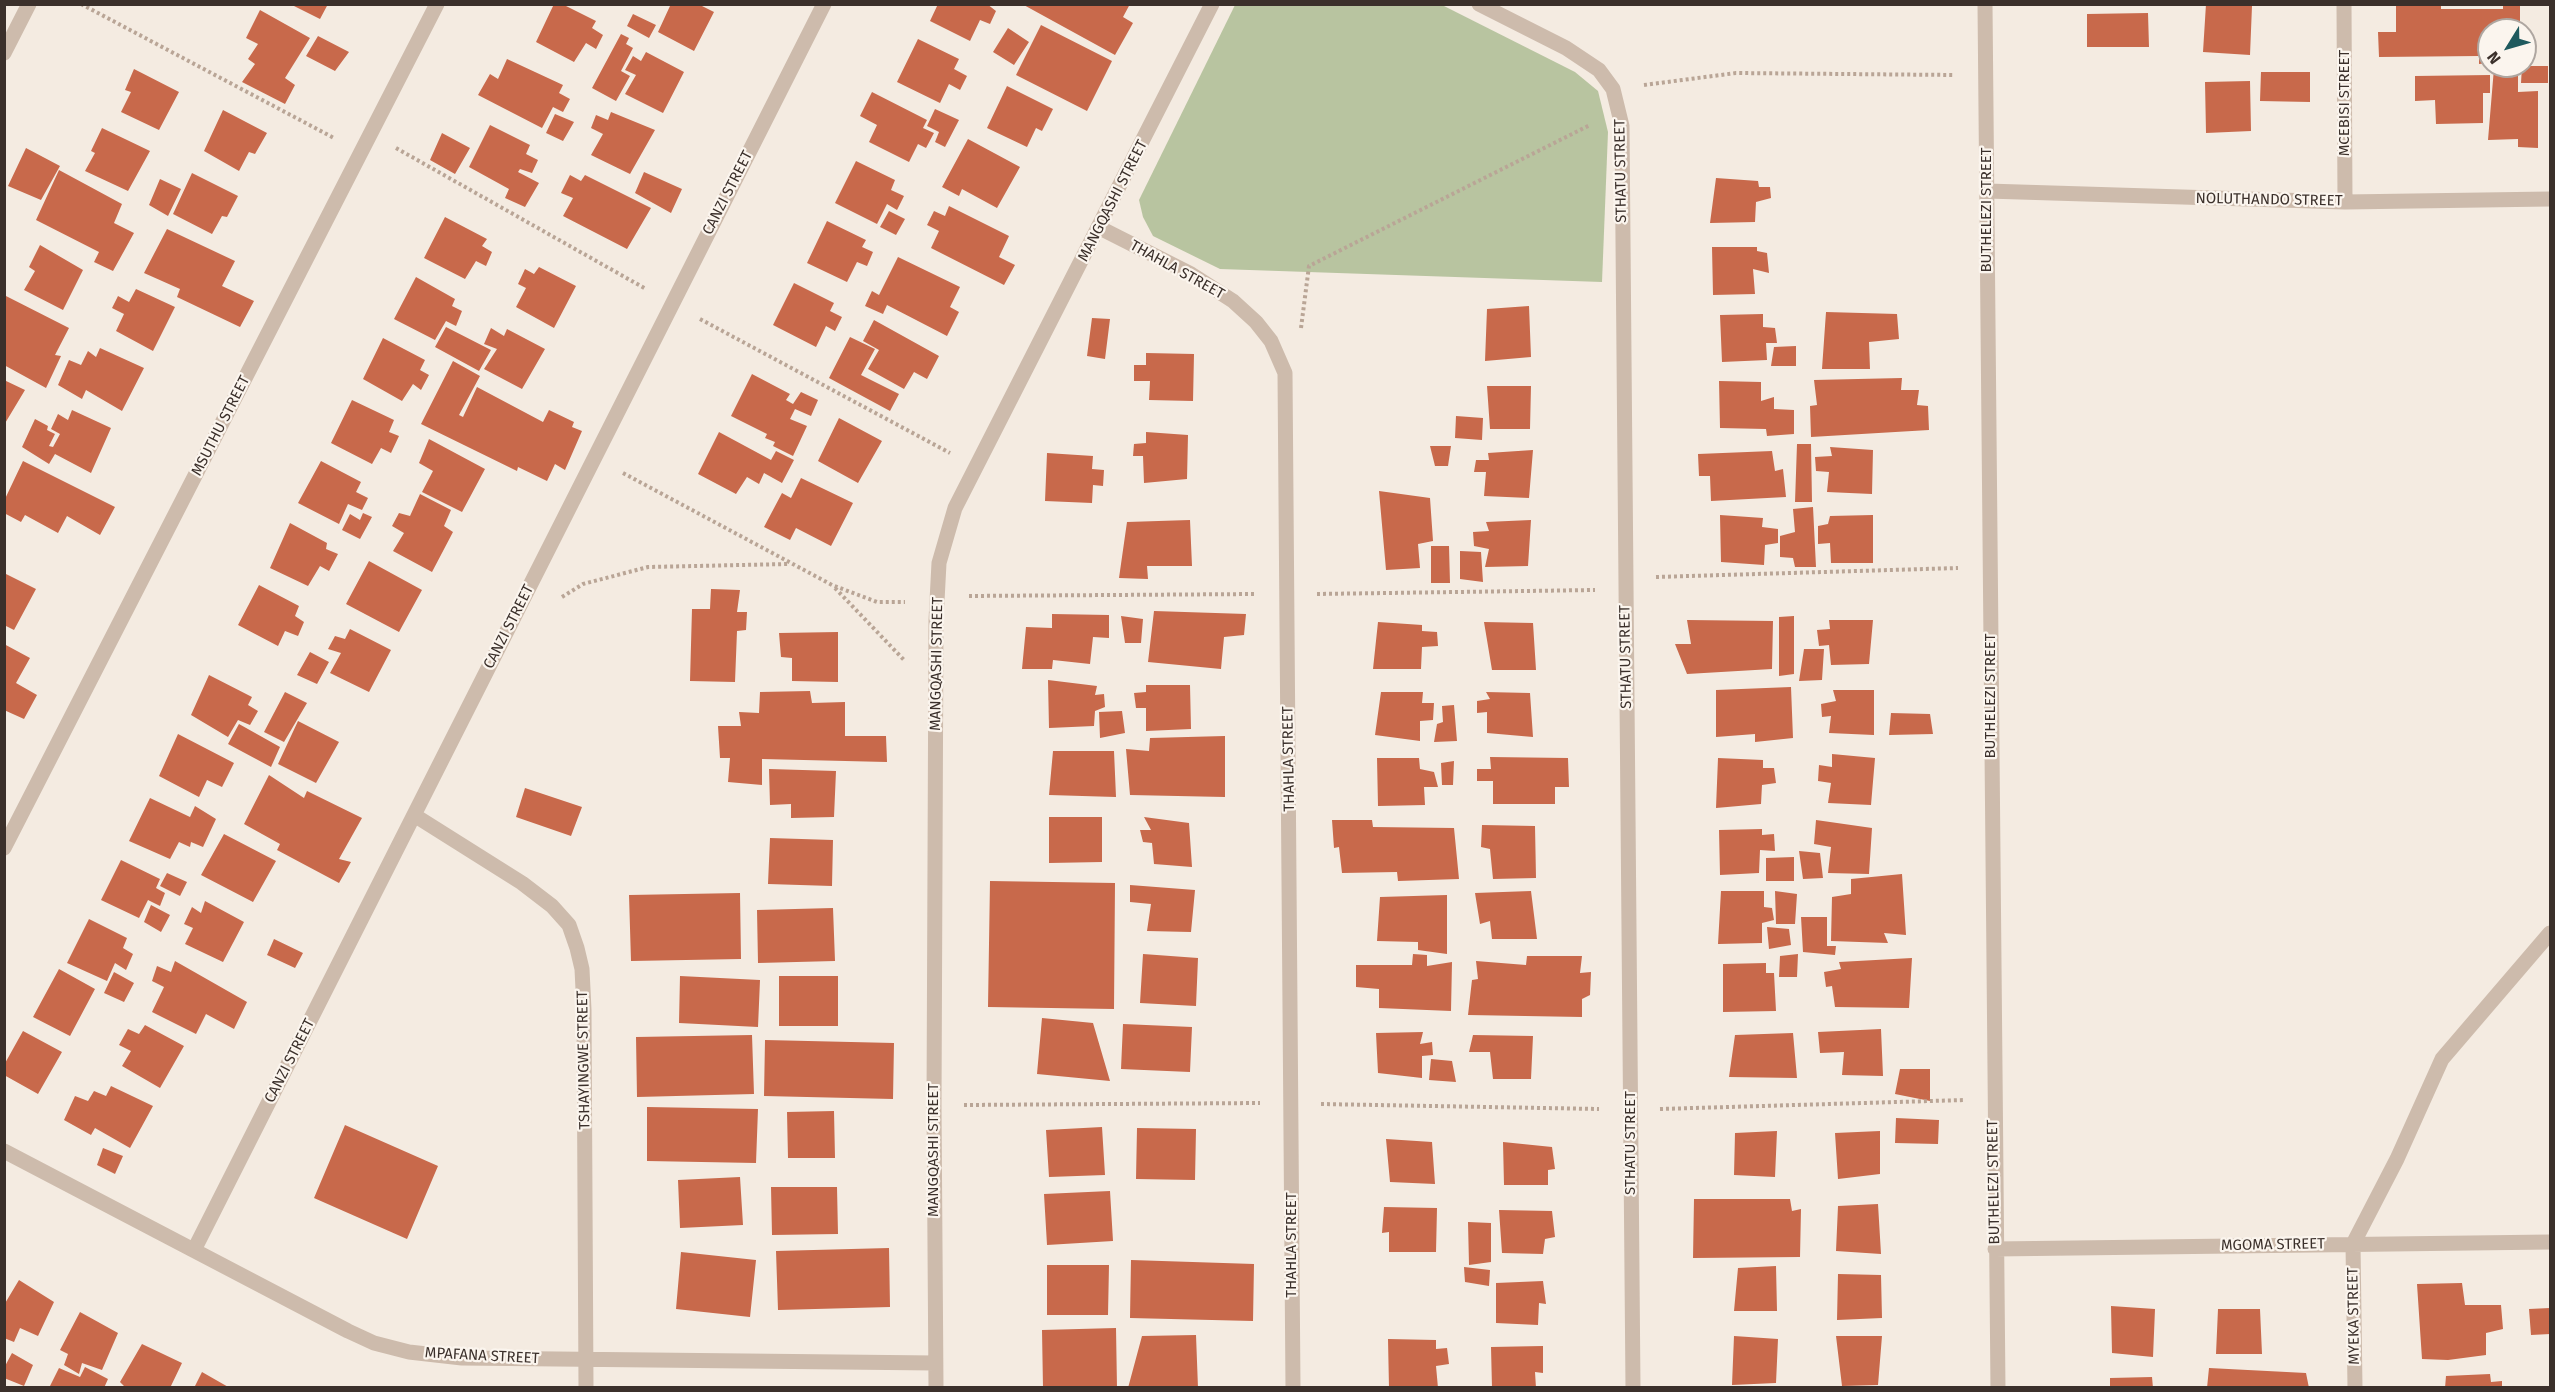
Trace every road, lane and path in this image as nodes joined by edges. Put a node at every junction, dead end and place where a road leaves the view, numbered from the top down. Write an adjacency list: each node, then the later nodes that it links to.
1 (29, 4): 9 (street)
2 (81, 4): 13 (path)
3 (437, 4): 13 (street, MSUTHU STREET)
4 (824, 4): 26 (street, CANZI STREET)
5 (1212, 4): 17 (street, MANGQASHI STREET)
6 (1479, 4): 11 (street, STHATU STREET)
7 (1985, 4): 10 (street, BUTHELEZI STREET)
8 (2344, 4): 16 (street, MCEBISI STREET)
9 (4, 53)
10 (1986, 75): 11 (path); 14 (street, BUTHELEZI STREET)
11 (1613, 89): 12 (street, STHATU STREET)
12 (1619, 109): 18 (path); 21 (street, STHATU STREET)
13 (362, 152): 27 (street, MSUTHU STREET)
14 (1987, 191): 16 (street, NOLUTHANDO STREET); 20 (street, BUTHELEZI STREET)
15 (2550, 199): 16 (street, NOLUTHANDO STREET)
16 (2345, 202)
17 (1100, 228): 18 (street, THAHLA STREET); 25 (street, MANGQASHI STREET)
18 (1285, 373): 23 (street, THAHLA STREET)
19 (790, 564): 24 (path)
20 (1990, 567): 21 (path); 29 (street, BUTHELEZI STREET)
21 (1626, 584): 23 (path); 30 (street, STHATU STREET)
22 (832, 585): 25 (path)
23 (1287, 595): 40 (street, THAHLA STREET)
24 (555, 600)
25 (936, 694): 37 (street, MANGQASHI STREET)
26 (414, 815): 35 (street, CANZI STREET); 36 (street, TSHAYINGWE STREET)
27 (4, 848)
28 (2550, 933): 33 (street)
29 (1993, 1099): 30 (path); 34 (street, BUTHELEZI STREET)
30 (1631, 1110): 41 (street, STHATU STREET)
31 (4, 1151): 35 (street, MPAFANA STREET)
32 (2550, 1242): 33 (street, MGOMA STREET)
33 (2353, 1244): 34 (street, MGOMA STREET); 43 (street, MYEKA STREET)
34 (1995, 1249): 42 (street, BUTHELEZI STREET)
35 (194, 1250): 36 (street, MPAFANA STREET)
36 (584, 1359): 37 (street, MPAFANA STREET); 38 (street, TSHAYINGWE STREET)
37 (935, 1364): 39 (street, MANGQASHI STREET)
38 (586, 1388)
39 (936, 1388)
40 (1293, 1388)
41 (1633, 1388)
42 (1998, 1388)
43 (2355, 1388)

